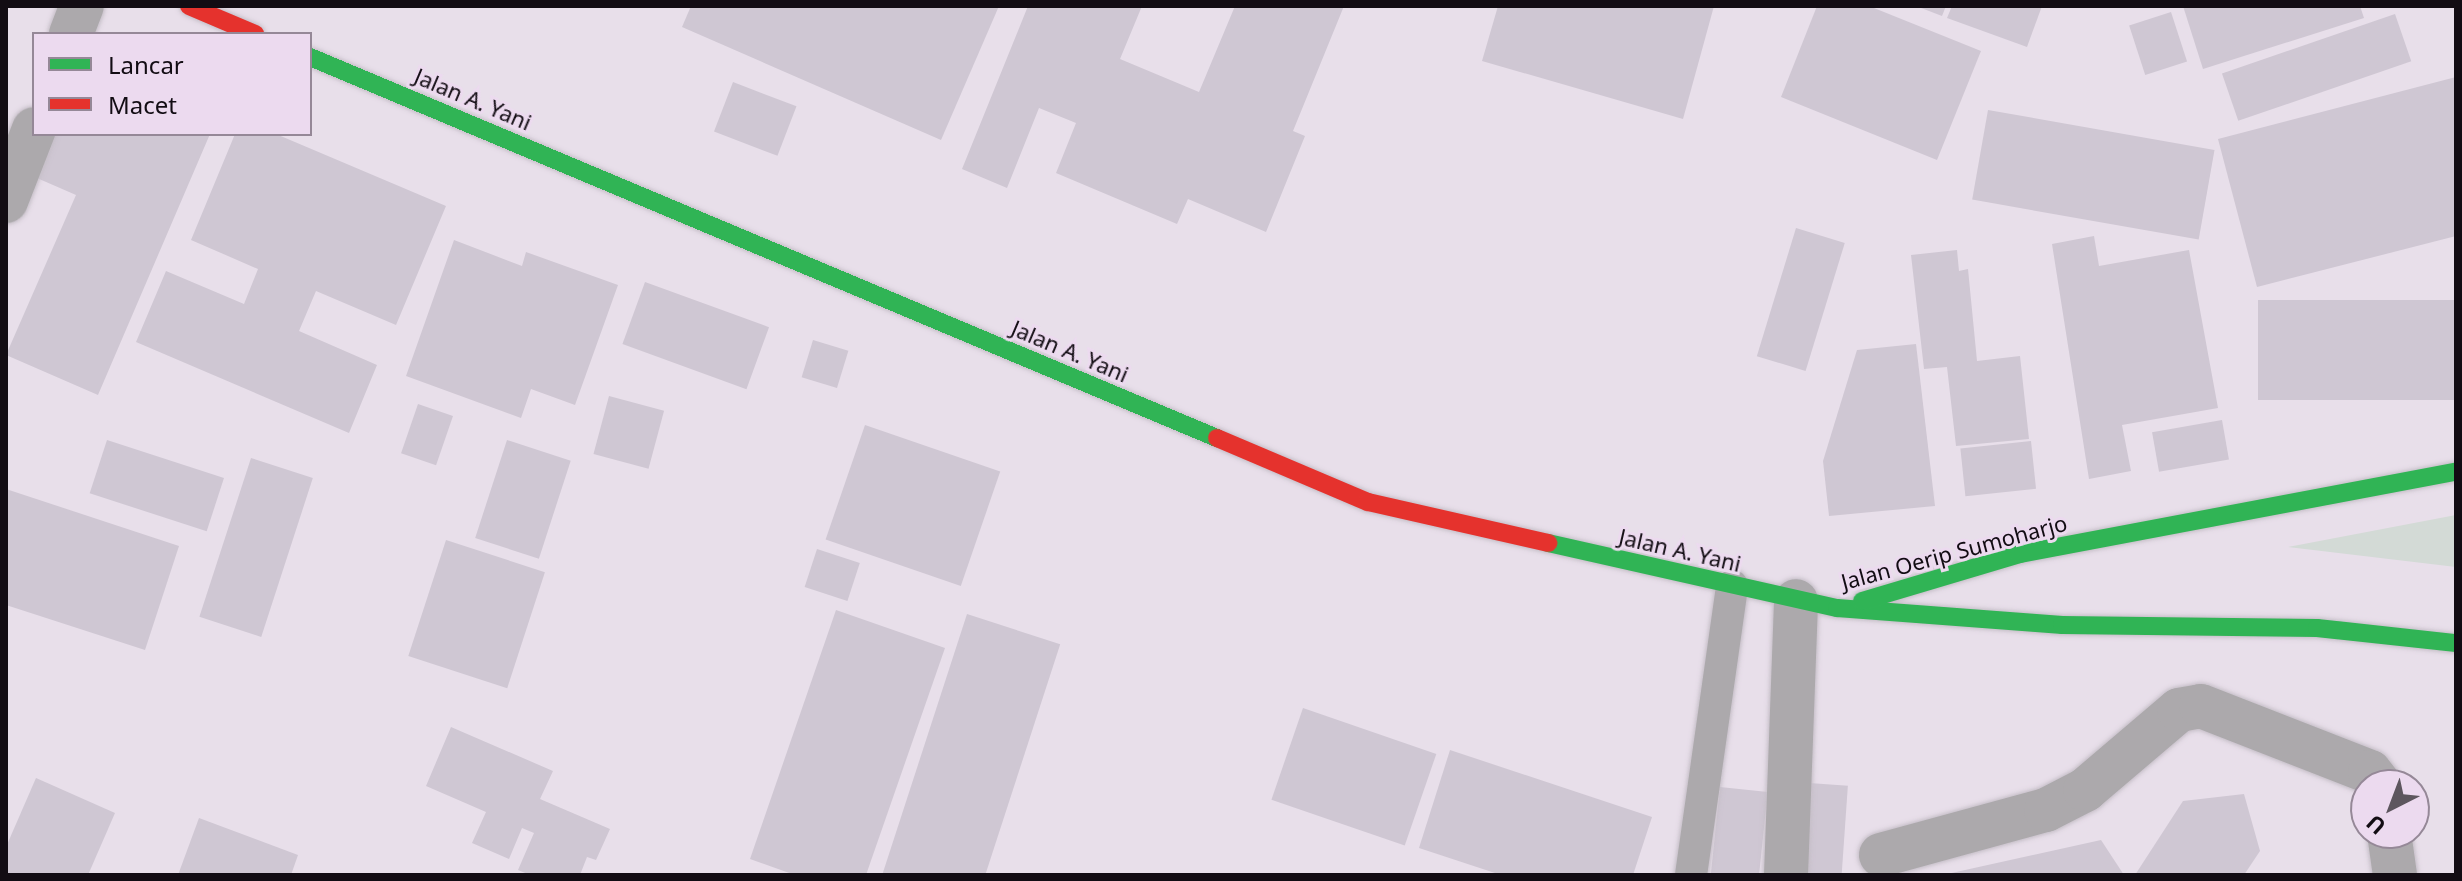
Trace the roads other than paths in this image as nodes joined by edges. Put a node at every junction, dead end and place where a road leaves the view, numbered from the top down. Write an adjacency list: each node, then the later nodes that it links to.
1 (82, 6): 3 (street)
2 (189, 6): 4 (highway)
3 (72, 32)
4 (250, 32)
5 (312, 58): 9 (highway, Jalan A. Yani)
6 (32, 134): 7 (street)
7 (6, 201)
8 (2456, 472): 10 (highway, Jalan Oerip Sumoharjo)
9 (1732, 586): 10 (highway, Jalan A. Yani); 15 (lane)
10 (1817, 605): 11 (highway, Jalan Oerip Sumoharjo); 16 (street)
11 (2456, 643)
12 (2362, 769): 14 (street)
13 (2391, 849): 17 (street)
14 (1881, 855)
15 (1691, 875)
16 (1786, 875)
17 (2395, 875)

